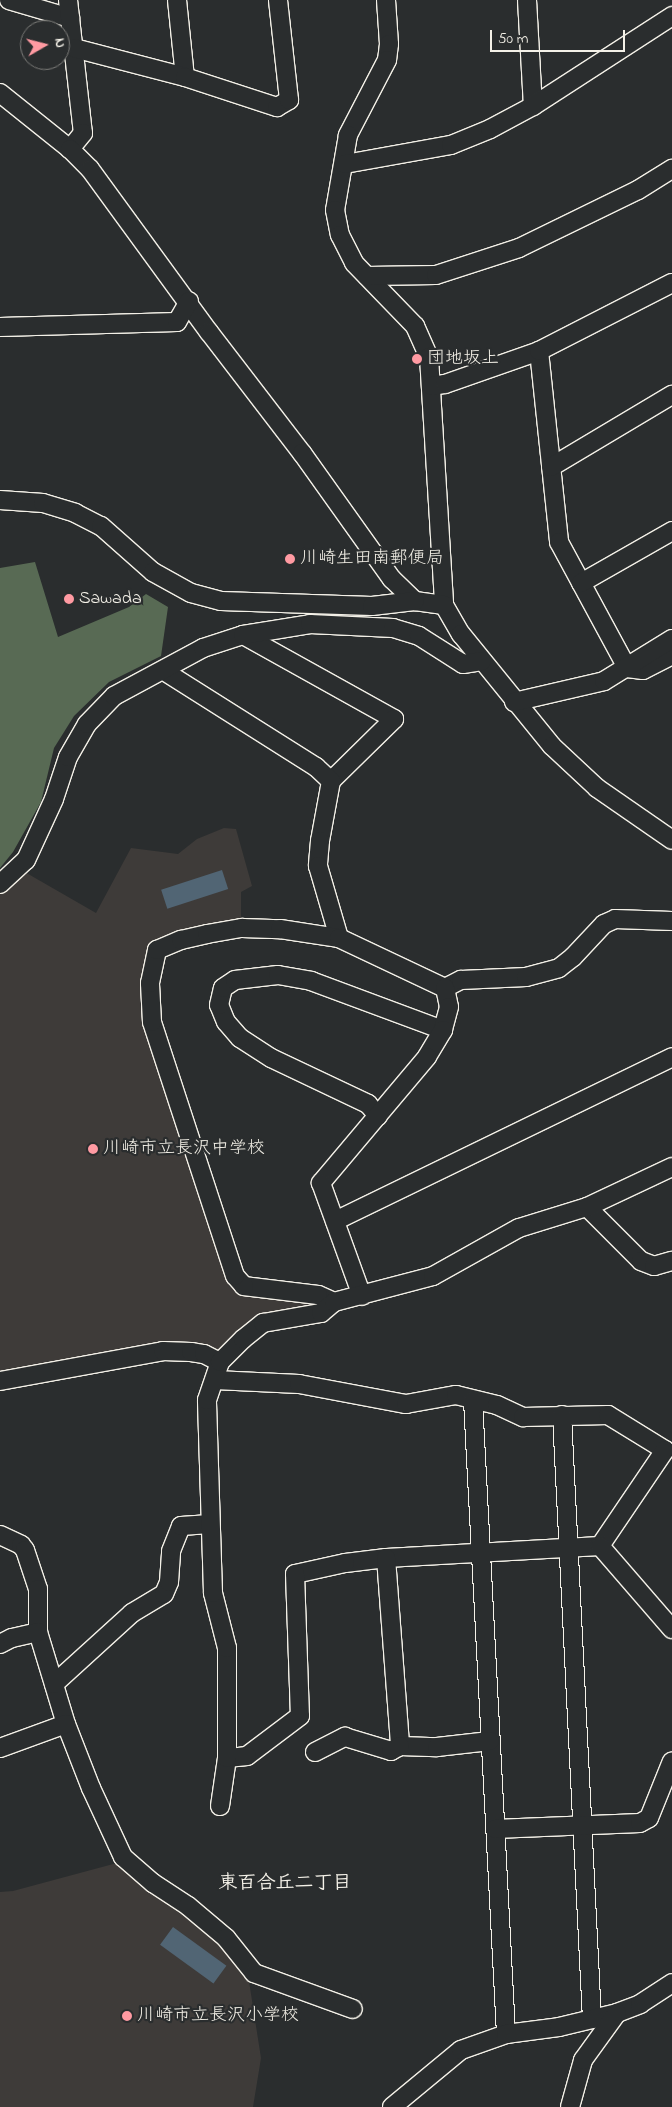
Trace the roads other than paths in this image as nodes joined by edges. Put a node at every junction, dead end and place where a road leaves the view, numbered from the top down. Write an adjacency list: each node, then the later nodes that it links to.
1 (9, 0): 8 (street)
2 (68, 0): 8 (street)
3 (177, 0): 10 (street)
4 (278, 0): 10 (street)
5 (386, 0): 14 (street)
6 (527, 0): 12 (street)
7 (672, 16): 12 (street)
8 (70, 18): 9 (street)
9 (74, 48): 10 (street); 13 (street)
10 (185, 77)
11 (0, 94): 13 (street)
12 (533, 106): 14 (street)
13 (70, 149): 18 (street)
14 (345, 164): 16 (street)
15 (672, 169): 16 (street)
16 (367, 276): 21 (street)
17 (672, 283): 20 (street)
18 (189, 301): 19 (street); 27 (street)
19 (0, 327)
20 (539, 351): 21 (street); 23 (street)
21 (432, 386): 28 (street)
22 (672, 396): 23 (street)
23 (551, 467): 26 (street)
24 (0, 500): 27 (street)
25 (672, 532): 26 (street)
26 (581, 583): 33 (street)
27 (414, 601): 28 (street)
28 (444, 605): 32 (street)
29 (244, 635): 32 (street); 34 (street); 36 (street)
30 (672, 638): 33 (street)
31 (672, 655): 33 (street)
32 (482, 661): 35 (street)
33 (627, 668): 35 (street)
34 (164, 671): 36 (street); 38 (street)
35 (514, 702): 37 (street)
36 (331, 781): 40 (street)
37 (672, 840)
38 (0, 884)
39 (672, 921): 41 (street)
40 (339, 938): 41 (street); 50 (street)
41 (444, 988): 42 (street)
42 (443, 1030): 44 (street); 44 (street)
43 (672, 1057): 47 (street)
44 (378, 1116): 47 (street)
45 (672, 1168): 46 (street)
46 (586, 1207): 48 (street); 49 (street)
47 (335, 1221): 49 (street)
48 (672, 1261)
49 (362, 1296): 50 (street)
50 (334, 1302): 51 (street)
51 (220, 1362): 52 (street); 53 (street)
52 (0, 1380)
53 (216, 1380): 54 (street); 56 (street)
54 (473, 1400): 55 (street); 60 (street)
55 (562, 1414): 58 (street); 59 (street)
56 (210, 1524): 65 (street); 71 (street)
57 (0, 1535): 63 (street)
58 (600, 1546): 59 (street); 62 (street)
59 (568, 1548): 60 (street); 74 (street)
60 (481, 1552): 61 (street); 67 (street)
61 (386, 1558): 68 (street); 71 (street)
62 (672, 1629)
63 (38, 1632): 64 (street); 65 (street)
64 (0, 1644)
65 (54, 1684): 66 (street)
66 (66, 1724): 69 (street); 77 (street)
67 (490, 1741): 68 (street); 75 (street)
68 (400, 1746): 70 (street)
69 (0, 1748)
70 (315, 1752)
71 (227, 1758): 73 (street)
72 (672, 1761): 74 (street)
73 (220, 1806)
74 (582, 1826): 75 (street); 79 (street)
75 (495, 1829): 80 (street)
76 (672, 1983): 78 (street)
77 (353, 2009)
78 (617, 2013): 79 (street); 82 (street)
79 (592, 2019): 80 (street)
80 (506, 2034): 81 (street)
81 (392, 2107)
82 (570, 2107)

